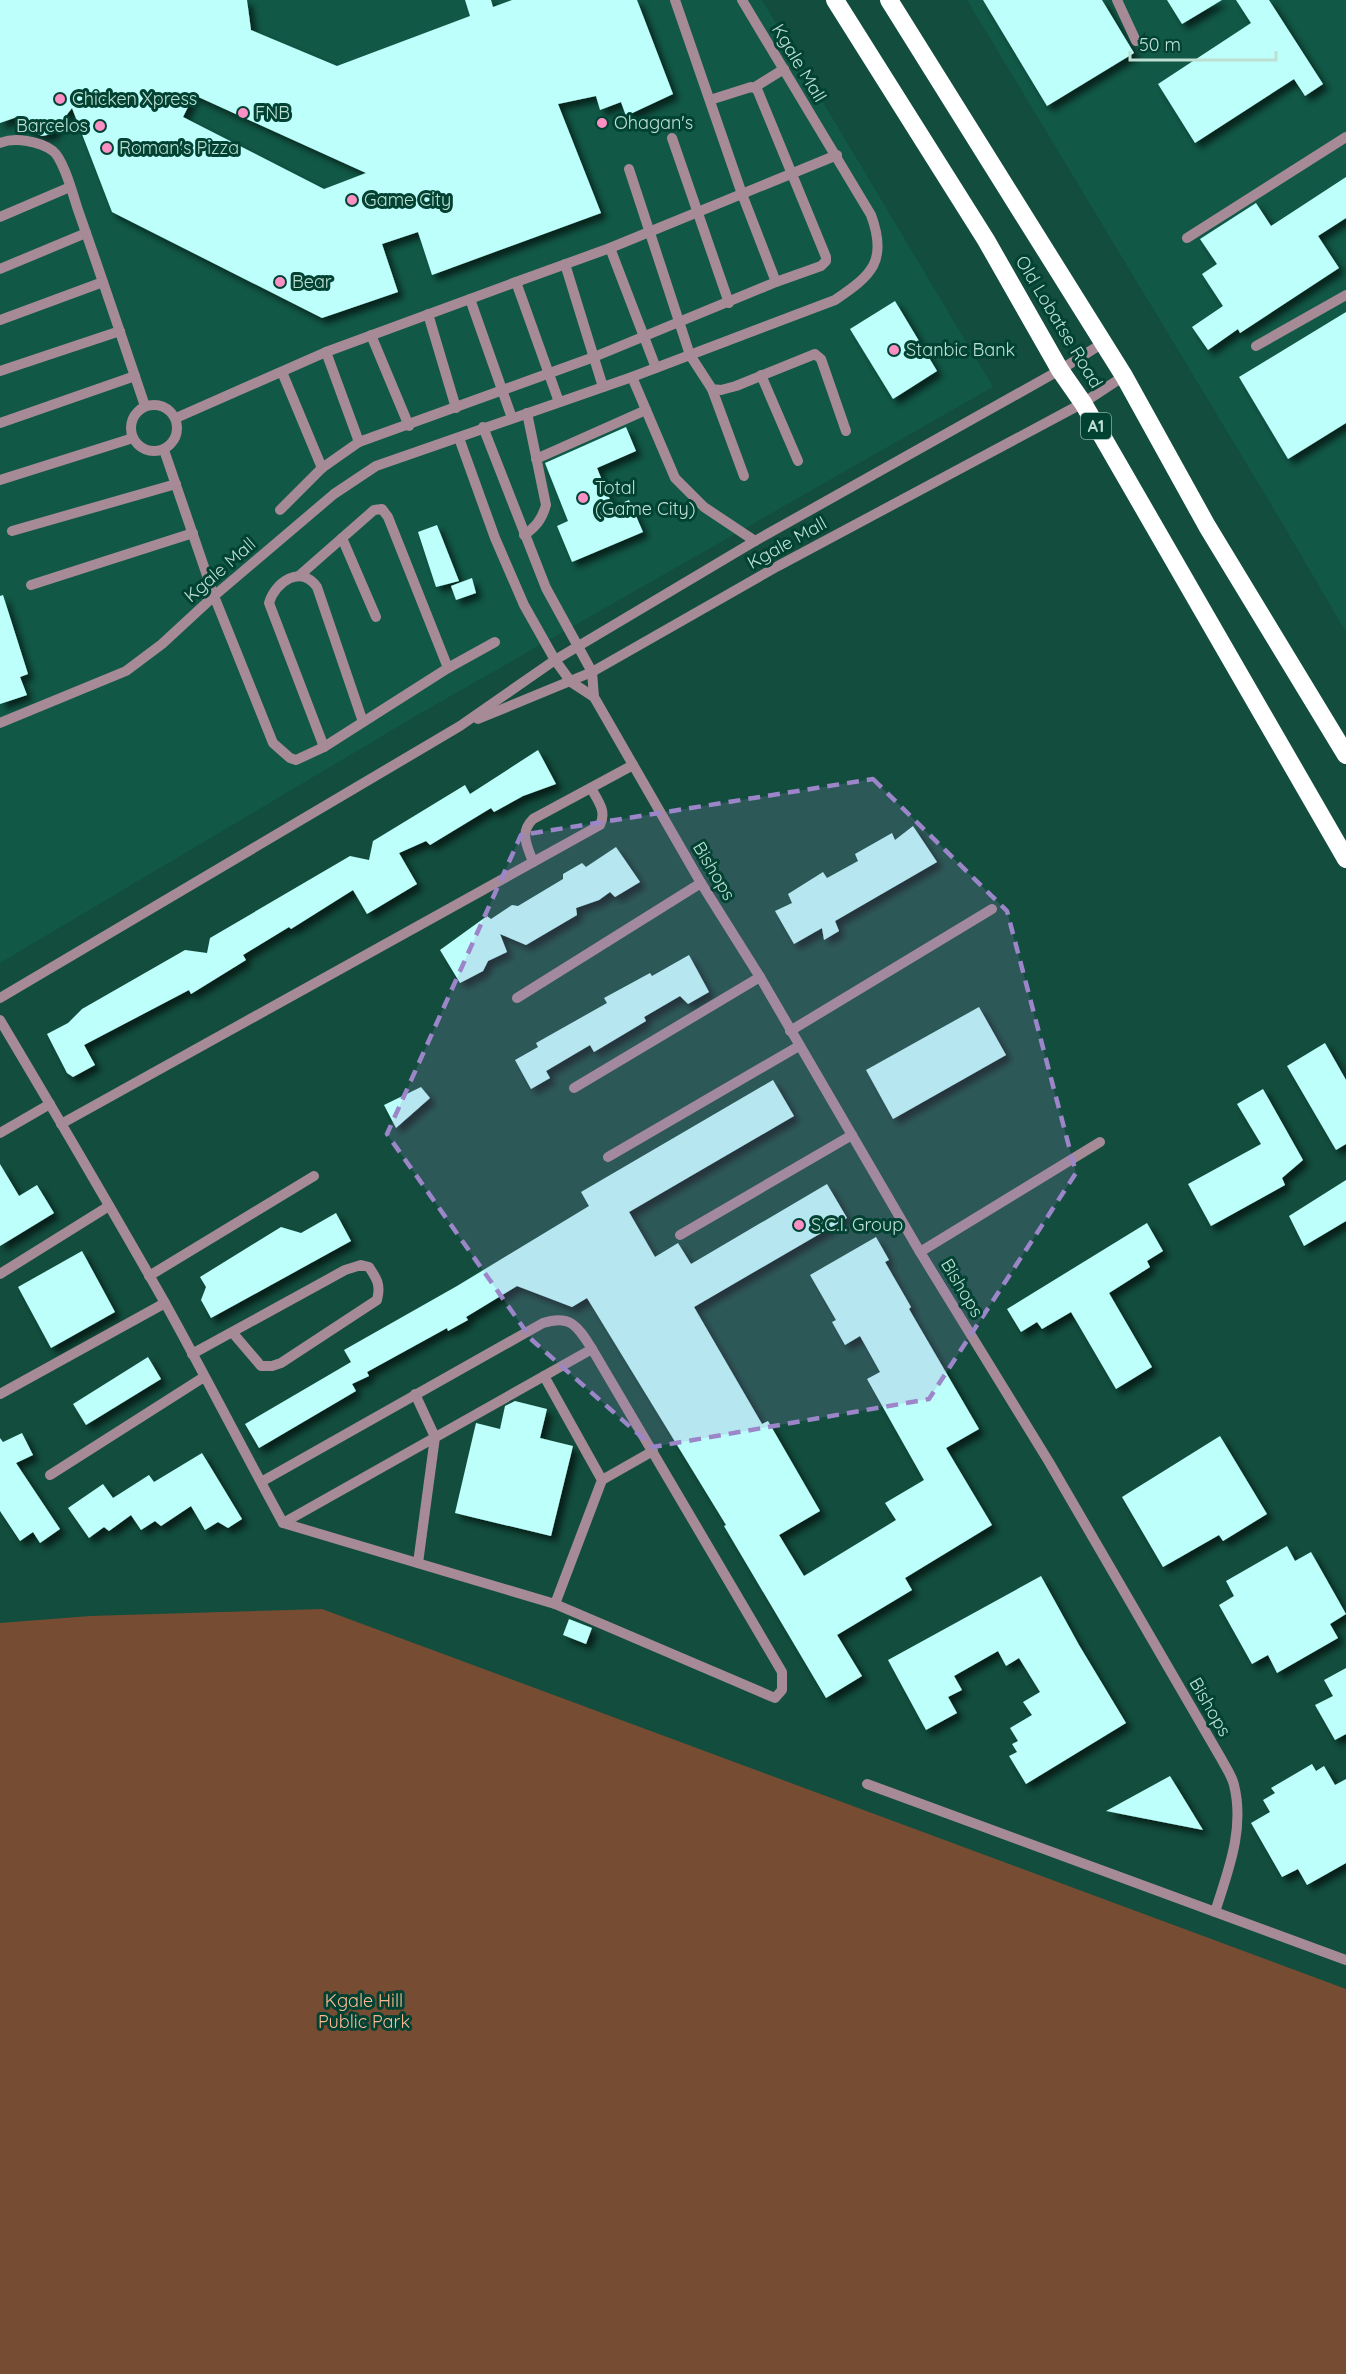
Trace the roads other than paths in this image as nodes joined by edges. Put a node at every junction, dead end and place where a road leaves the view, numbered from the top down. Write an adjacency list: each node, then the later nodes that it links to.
1 (675, 0): 9 (street)
2 (742, 0): 7 (street, Kgale Mall)
3 (835, 0): 44 (highway, Old Lobatse Road / A1)
4 (889, 0): 38 (highway, Old Lobatse Road)
5 (1117, 0): 6 (street)
6 (1136, 41)
7 (784, 69): 8 (street); 13 (street, Kgale Mall)
8 (755, 87): 9 (street); 15 (street)
9 (710, 100): 17 (street)
10 (1346, 137): 22 (street)
11 (672, 138): 18 (street)
12 (0, 143): 16 (street)
13 (837, 155): 15 (street); 41 (street, Kgale Mall)
14 (628, 169): 20 (street)
15 (791, 174): 17 (street); 28 (street)
16 (70, 187): 19 (street); 21 (street)
17 (742, 194): 18 (street); 28 (street)
18 (697, 212): 20 (street); 31 (street)
19 (0, 217)
20 (651, 231): 23 (street); 34 (street)
21 (86, 233): 25 (street); 26 (street)
22 (1187, 238)
23 (610, 248): 24 (street); 37 (street)
24 (565, 264): 27 (street); 42 (street)
25 (0, 269)
26 (103, 282): 33 (street); 35 (street)
27 (516, 282): 30 (street); 47 (street)
28 (776, 282): 31 (street)
29 (1346, 295): 39 (street)
30 (470, 299): 32 (street); 54 (street)
31 (729, 303): 34 (street)
32 (428, 314): 36 (street); 58 (street)
33 (0, 320)
34 (680, 322): 37 (street); 41 (street)
35 (120, 331): 45 (street); 49 (street)
36 (371, 335): 40 (street); 64 (street)
37 (644, 336): 42 (street); 43 (street)
38 (1103, 343): 44 (street, Kgale Mall); 50 (highway, Old Lobatse Road)
39 (1256, 346)
40 (326, 352): 46 (street); 69 (street)
41 (690, 355): 43 (street, Kgale Mall); 53 (street)
42 (594, 357): 47 (street); 52 (street)
43 (656, 368): 51 (street, Kgale Mall)
44 (1060, 370): 56 (highway, Old Lobatse Road / A1); 82 (street, Kgale Mall)
45 (0, 371)
46 (282, 372): 61 (street); 73 (street)
47 (549, 373): 54 (street); 55 (street)
48 (761, 375): 53 (street); 66 (street); 72 (street)
49 (135, 376): 57 (street); 63 (street)
50 (1124, 376): 56 (street, Kgale Mall); 98 (highway, Old Lobatse Road)
51 (632, 377): 52 (street, Kgale Mall); 59 (street)
52 (603, 387): 55 (street, Kgale Mall)
53 (712, 389): 74 (street)
54 (502, 391): 58 (street); 62 (street)
55 (559, 402): 60 (street, Kgale Mall)
56 (1083, 403): 91 (street, Kgale Mall); 101 (highway, Old Lobatse Road / A1)
57 (145, 406): 61 (street); 67 (street)
58 (456, 408): 64 (street)
59 (646, 410): 71 (street); 82 (street)
60 (526, 413): 62 (street, Kgale Mall); 71 (street)
61 (176, 418): 70 (street)
62 (512, 418): 65 (street, Kgale Mall)
63 (0, 423)
64 (409, 426): 69 (street)
65 (483, 428): 68 (street, Kgale Mall); 80 (street)
66 (846, 431)
67 (133, 438): 70 (street); 75 (street)
68 (459, 438): 85 (street, Kgale Mall); 89 (street)
69 (359, 442): 73 (street)
70 (164, 450): 76 (street)
71 (536, 459): 80 (street)
72 (798, 461)
73 (322, 468): 77 (street)
74 (744, 476)
75 (0, 480)
76 (176, 484): 78 (street); 79 (street)
77 (280, 510)
78 (12, 531)
79 (193, 533): 84 (street); 85 (street)
80 (524, 535): 88 (street)
81 (342, 538): 83 (street); 86 (street); 90 (street)
82 (755, 541): 88 (street, Kgale Mall)
83 (300, 575): 94 (street); 97 (street)
84 (31, 585)
85 (214, 596): 95 (street, Kgale Mall); 97 (street)
86 (376, 617)
87 (495, 642): 90 (street)
88 (578, 646): 89 (street, Kgale Mall); 91 (street)
89 (555, 660): 92 (street, Bishops); 96 (street, Kgale Mall)
90 (448, 668): 94 (street)
91 (592, 672): 92 (street, Kgale Mall); 93 (street, Bishops)
92 (572, 682): 93 (street, Bishops); 96 (street, Kgale Mall)
93 (594, 697): 99 (street, Bishops)
94 (363, 722): 97 (street)
95 (0, 723)
96 (460, 726): 106 (street, Kgale Mall)
97 (324, 747)
98 (1346, 755)
99 (633, 765): 100 (street); 103 (street, Bishops)
100 (591, 788): 102 (street); 102 (street)
101 (1346, 859)
102 (533, 862): 113 (street)
103 (701, 883): 105 (street, Bishops); 107 (street)
104 (992, 909): 109 (street)
105 (760, 977): 109 (street, Bishops); 111 (street)
106 (0, 998)
107 (517, 998)
108 (0, 1020): 112 (street)
109 (790, 1031): 110 (street, Bishops)
110 (799, 1046): 115 (street, Bishops); 117 (street)
111 (574, 1088)
112 (50, 1104): 113 (street); 114 (street)
113 (61, 1124): 119 (street)
114 (0, 1133)
115 (852, 1135): 120 (street); 121 (street, Bishops)
116 (1100, 1142): 121 (street)
117 (608, 1157)
118 (314, 1176): 123 (street)
119 (109, 1206): 122 (street); 123 (street)
120 (680, 1235)
121 (921, 1252): 141 (street, Bishops)
122 (0, 1275)
123 (149, 1276): 124 (street)
124 (165, 1304): 127 (street); 130 (street)
125 (232, 1332): 125 (street); 127 (street)
126 (592, 1349): 128 (street); 131 (street); 133 (street)
127 (192, 1354): 129 (street)
128 (544, 1376): 132 (street); 135 (street)
129 (204, 1377): 134 (street); 136 (street)
130 (0, 1394)
131 (416, 1394): 132 (street); 136 (street)
132 (435, 1437): 137 (street); 138 (street)
133 (653, 1451): 135 (street); 139 (street)
134 (50, 1475)
135 (603, 1480): 139 (street)
136 (261, 1482): 137 (street)
137 (283, 1523): 138 (street)
138 (418, 1563): 139 (street)
139 (555, 1605)
140 (867, 1784): 141 (street)
141 (1215, 1912): 142 (street)
142 (1346, 1960)

